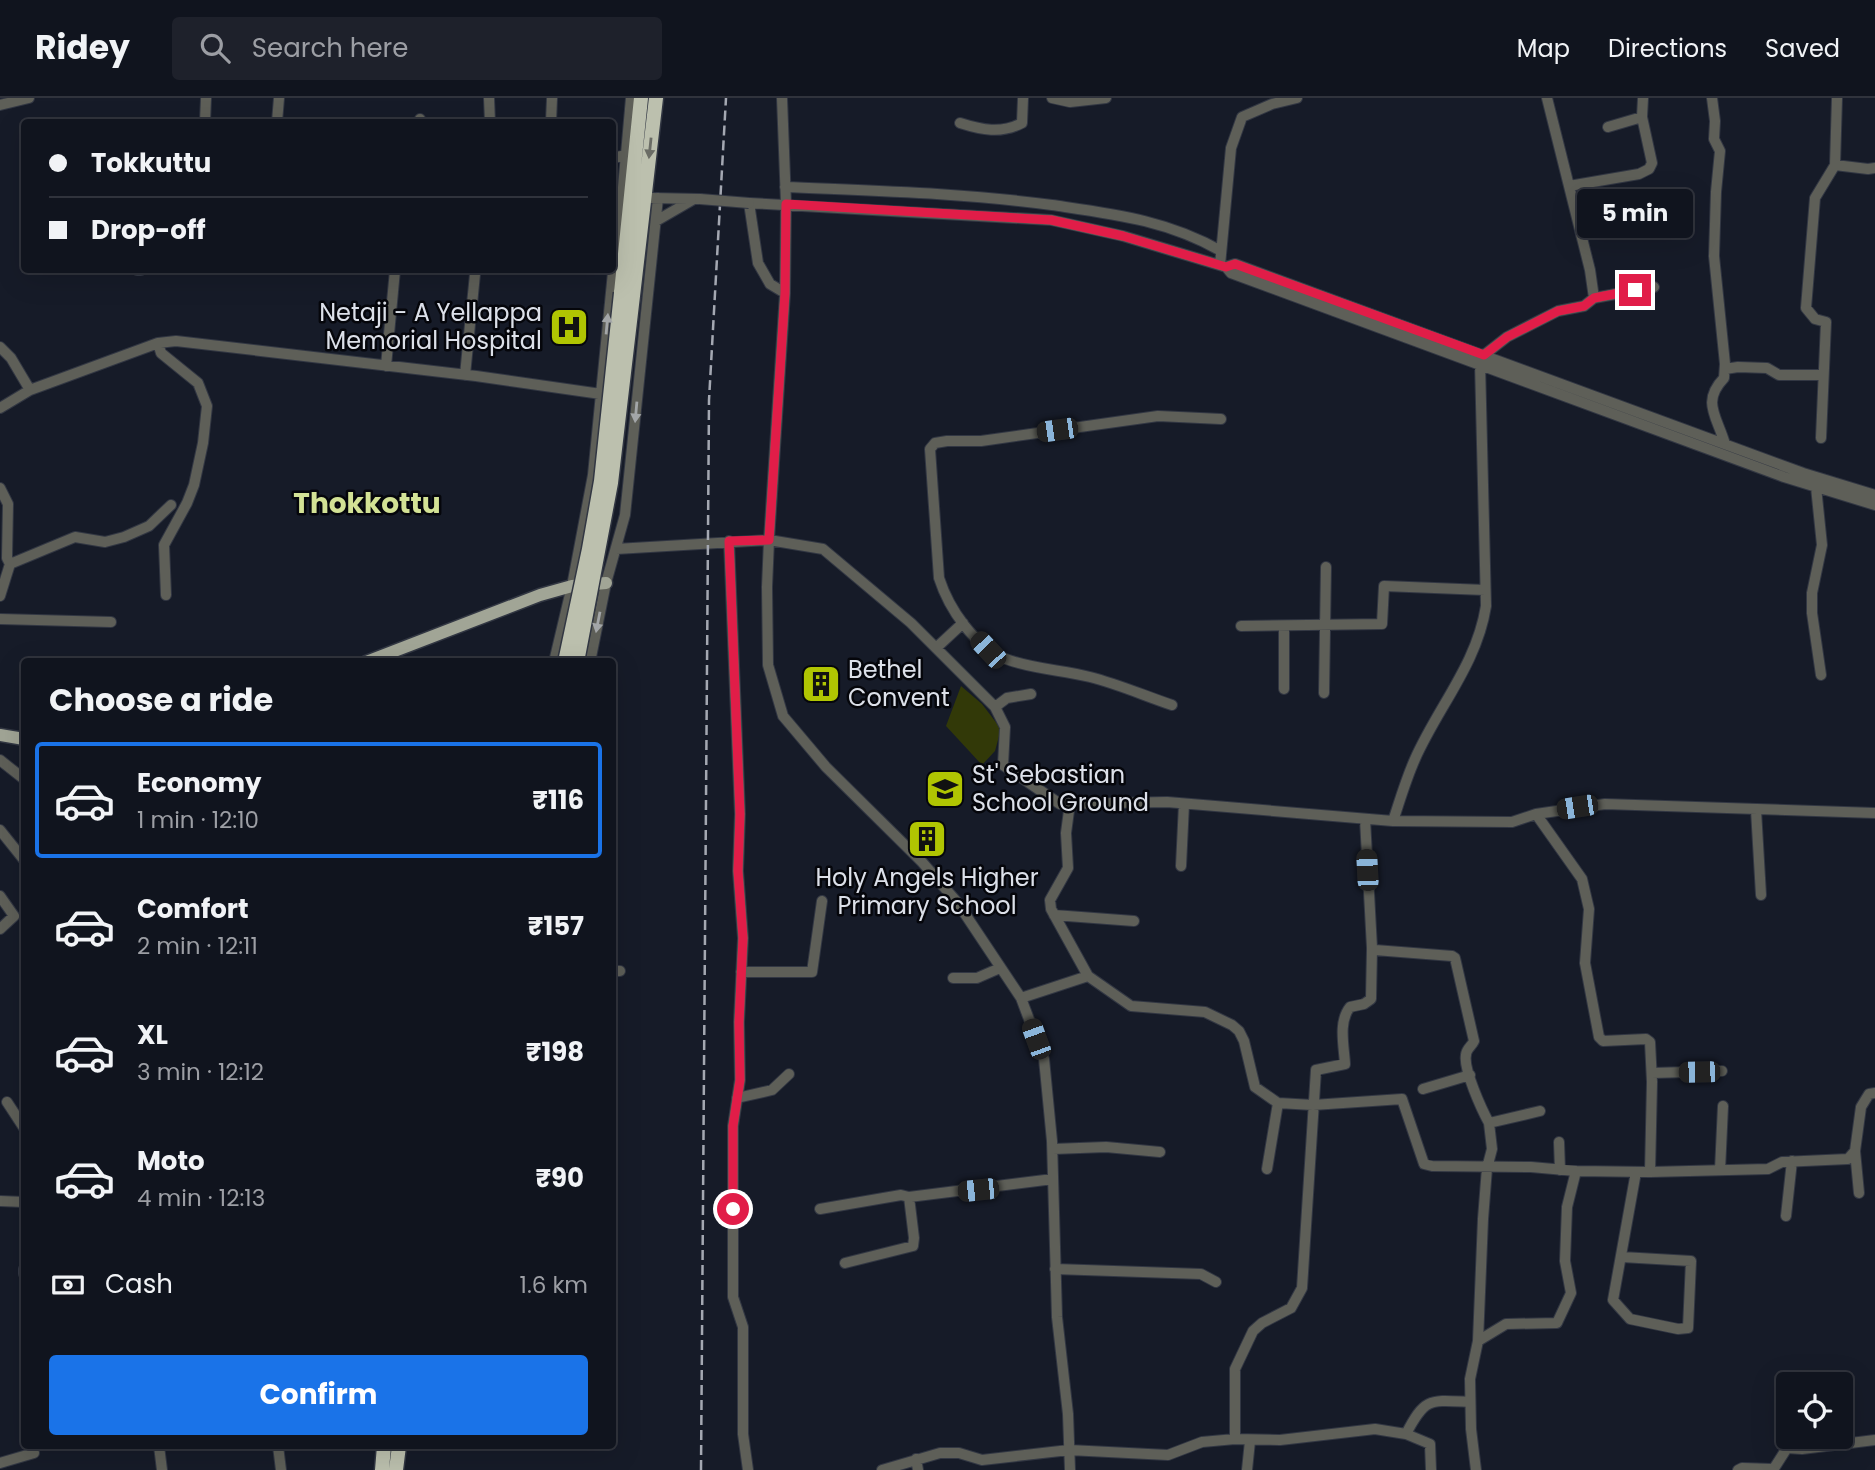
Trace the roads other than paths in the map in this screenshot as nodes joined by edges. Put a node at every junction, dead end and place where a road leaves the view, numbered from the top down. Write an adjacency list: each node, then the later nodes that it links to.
1 (29, 98): 18 (street)
2 (206, 98): 20 (street)
3 (279, 98): 21 (street)
4 (489, 98): 22 (street)
5 (552, 98): 23 (street)
6 (631, 98): 26 (street)
7 (641, 98): 26 (highway)
8 (656, 98): 32 (highway, one-way to 32)
9 (782, 98): 31 (street)
10 (1023, 98): 24 (street)
11 (1052, 98): 12 (street)
12 (1106, 98)
13 (1297, 98): 39 (street)
14 (1547, 98): 30 (street)
15 (1643, 98): 19 (street)
16 (1712, 98): 52 (street)
17 (1837, 98): 28 (street)
18 (0, 105)
19 (1642, 117): 25 (street); 30 (street)
20 (205, 119)
21 (277, 119)
22 (490, 119)
23 (551, 119)
24 (960, 123)
25 (1608, 127)
26 (630, 154): 27 (street); 32 (highway); 36 (street)
27 (616, 157)
28 (1835, 165): 29 (street); 54 (street)
29 (1875, 168)
30 (1569, 186): 47 (street)
31 (785, 187): 35 (street); 39 (street)
32 (645, 198): 33 (street); 36 (street); 37 (street); 46 (highway)
33 (697, 199): 34 (street, bridge); 37 (street)
34 (749, 202): 35 (street); 45 (street)
35 (786, 204): 40 (street); 45 (street)
36 (621, 215): 38 (street, one-way to 36)
37 (656, 221): 68 (street, one-way to 68)
38 (616, 251)
39 (1221, 251): 40 (street)
40 (1223, 266): 50 (street)
41 (395, 273): 51 (street)
42 (613, 273): 56 (street, one-way to 42)
43 (475, 274): 53 (street)
44 (1654, 287): 47 (street)
45 (785, 293): 66 (street)
46 (627, 295): 85 (highway, bridge); 86 (highway, bridge)
47 (1594, 298): 50 (street)
48 (158, 343): 51 (street); 55 (street); 74 (street)
49 (0, 347): 55 (street)
50 (1482, 359): 60 (street); 61 (street); 73 (street)
51 (386, 366): 53 (street)
52 (1725, 369): 54 (street); 60 (street)
53 (465, 375): 56 (street)
54 (1823, 375): 59 (street)
55 (30, 390): 57 (street)
56 (601, 394): 72 (street)
57 (0, 408)
58 (1221, 419): 78 (street)
59 (1821, 439)
60 (1726, 444): 61 (street)
61 (1813, 483): 63 (street); 65 (street); 88 (street)
62 (0, 488): 69 (street)
63 (1875, 495)
64 (170, 505): 69 (street)
65 (1875, 505)
66 (769, 540): 67 (street); 82 (street); 115 (street)
67 (729, 541): 68 (street); 116 (street)
68 (616, 549): 71 (street)
69 (10, 564): 75 (street)
70 (1326, 567): 79 (street)
71 (606, 583): 72 (main road); 87 (street, one-way to 87)
72 (572, 586): 83 (main road); 84 (street)
73 (1485, 590): 79 (street); 104 (street)
74 (166, 595)
75 (0, 596)
76 (0, 619): 77 (street)
77 (111, 622)
78 (963, 623): 82 (street); 92 (street)
79 (1324, 625): 81 (street); 90 (street)
80 (1241, 626): 81 (street)
81 (1283, 626): 89 (street)
82 (936, 648): 93 (street)
83 (376, 658)
84 (555, 658)
85 (566, 658)
86 (577, 658)
87 (591, 658)
88 (1821, 675)
89 (1284, 689)
90 (1324, 693)
91 (1031, 694): 93 (street)
92 (1172, 705)
93 (995, 706): 98 (street)
94 (0, 736): 95 (main road)
95 (21, 739)
96 (0, 760): 97 (street)
97 (21, 777)
98 (1070, 803): 99 (street); 111 (street)
99 (1184, 804): 103 (street); 107 (street)
100 (1756, 810): 101 (street); 102 (street); 108 (street)
101 (1875, 813)
102 (1536, 814): 104 (street); 121 (street)
103 (1365, 819): 104 (street); 114 (street)
104 (1392, 821)
105 (0, 830): 106 (street)
106 (21, 856)
107 (1181, 866)
108 (1761, 895)
109 (0, 896): 113 (street)
110 (822, 901): 116 (street)
111 (1054, 915): 112 (street); 117 (street)
112 (1134, 921)
113 (0, 929)
114 (1371, 948): 123 (street); 129 (street)
115 (1000, 968): 118 (street); 119 (street)
116 (741, 972): 126 (street)
117 (1088, 976): 119 (street); 128 (street)
118 (953, 978)
119 (1021, 998): 135 (street)
120 (1722, 1071): 121 (street)
121 (1652, 1073): 145 (street)
122 (789, 1074): 126 (street)
123 (1470, 1075): 124 (street); 133 (street)
124 (1423, 1089)
125 (1875, 1093): 136 (street)
126 (737, 1098): 176 (street)
127 (7, 1102): 132 (street)
128 (1278, 1102): 129 (street); 139 (street)
129 (1313, 1105): 140 (street); 160 (street)
130 (1723, 1106): 142 (street)
131 (1540, 1111): 133 (street)
132 (21, 1123)
133 (1489, 1124): 140 (street)
134 (1559, 1142): 141 (street)
135 (1052, 1149): 137 (street); 146 (street)
136 (1855, 1151): 138 (street); 147 (street)
137 (1160, 1152)
138 (1793, 1161): 142 (street); 152 (street)
139 (1267, 1168)
140 (1487, 1168): 141 (street); 157 (street)
141 (1560, 1170): 143 (street)
142 (1720, 1170): 145 (street)
143 (1576, 1171): 144 (street); 157 (street)
144 (1636, 1172): 145 (street); 153 (street)
145 (1650, 1172)
146 (1053, 1179): 148 (street); 155 (street)
147 (1860, 1193)
148 (909, 1197): 151 (street); 154 (street)
149 (0, 1202): 150 (street)
150 (21, 1202)
151 (820, 1209)
152 (1786, 1216)
153 (1622, 1257): 153 (street)
154 (845, 1263)
155 (1055, 1269): 156 (street); 167 (street)
156 (1216, 1282)
157 (1478, 1341): 158 (street)
158 (1470, 1402): 159 (street); 181 (street)
159 (1406, 1434): 162 (street); 180 (street)
160 (1235, 1439): 162 (street); 167 (street)
161 (1875, 1440): 171 (street)
162 (1250, 1441): 179 (street)
163 (159, 1449): 172 (street)
164 (278, 1449): 173 (street)
165 (384, 1449): 174 (highway)
166 (399, 1449): 175 (highway)
167 (1069, 1450): 170 (street); 178 (street)
168 (34, 1453): 169 (street)
169 (0, 1463)
170 (917, 1465): 177 (street)
171 (1773, 1469): 182 (street)
172 (162, 1470)
173 (281, 1470)
174 (382, 1470)
175 (396, 1470)
176 (748, 1470)
177 (882, 1470)
178 (1070, 1470)
179 (1247, 1470)
180 (1431, 1470)
181 (1476, 1470)
182 (1738, 1470)

